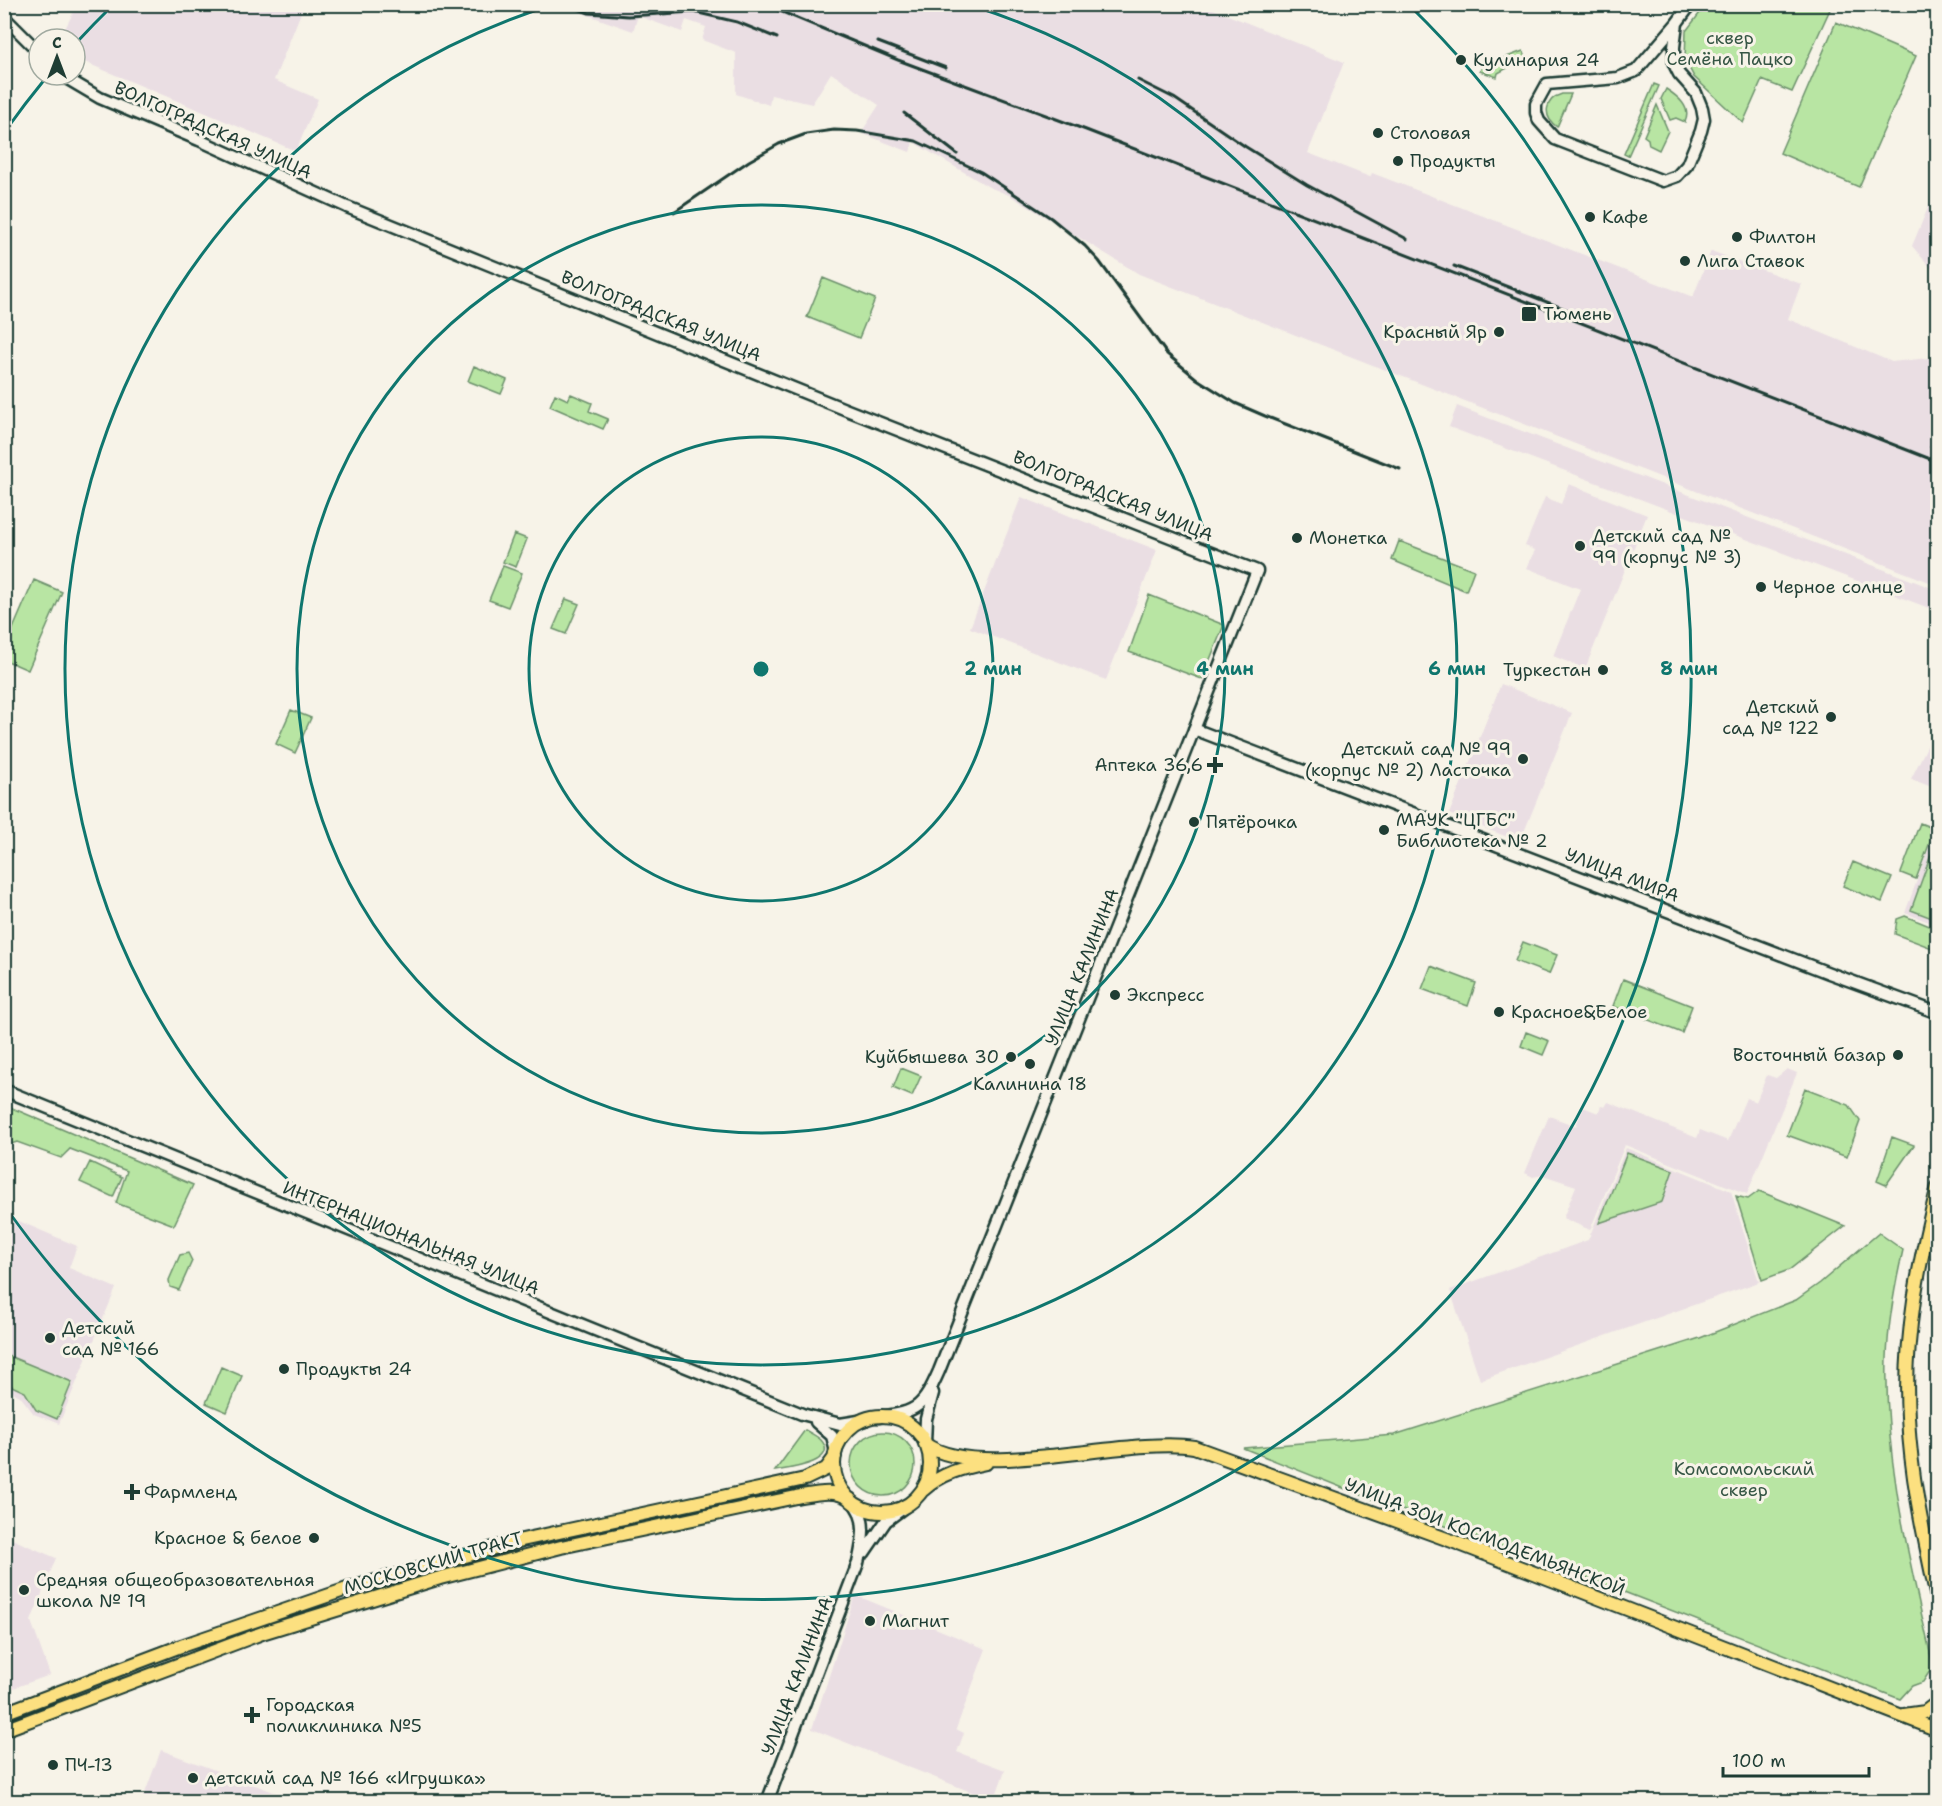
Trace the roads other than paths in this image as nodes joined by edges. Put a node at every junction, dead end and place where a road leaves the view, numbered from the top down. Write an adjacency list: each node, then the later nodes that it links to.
1 (1691, 4): 3 (street)
2 (4, 17): 4 (street)
3 (1677, 23): 3 (street)
4 (27, 40)
5 (81, 87): 6 (street, ВОЛГОГРАДСКАЯ УЛИЦА)
6 (1257, 571): 7 (street, УЛИЦА КАЛИНИНА)
7 (1194, 729): 8 (street, УЛИЦА МИРА); 11 (street, УЛИЦА КАЛИНИНА)
8 (1938, 1013)
9 (4, 1090): 12 (street, ИНТЕРНАЦИОНАЛЬНАЯ УЛИЦА)
10 (1938, 1186): 22 (main road)
11 (937, 1376): 13 (street, УЛИЦА КАЛИНИНА); 15 (street, УЛИЦА КАЛИНИНА)
12 (806, 1415): 14 (street, ИНТЕРНАЦИОНАЛЬНАЯ УЛИЦА); 16 (street, ИНТЕРНАЦИОНАЛЬНАЯ УЛИЦА)
13 (879, 1417): 14 (main road); 15 (main road)
14 (865, 1420): 16 (main road)
15 (925, 1444): 17 (main road, УЛИЦА ЗОИ КОСМОДЕМЬЯНСКОЙ); 18 (main road)
16 (835, 1455): 19 (main road); 24 (main road, МОСКОВСКИЙ ТРАКТ)
17 (1006, 1459): 18 (main road, УЛИЦА ЗОИ КОСМОДЕМЬЯНСКОЙ); 25 (main road, УЛИЦА ЗОИ КОСМОДЕМЬЯНСКОЙ)
18 (920, 1493): 20 (main road)
19 (850, 1499): 20 (main road); 21 (street, УЛИЦА КАЛИНИНА); 26 (main road, МОСКОВСКИЙ ТРАКТ)
20 (910, 1503): 21 (street, УЛИЦА КАЛИНИНА)
21 (858, 1563): 28 (street, УЛИЦА КАЛИНИНА)
22 (1938, 1603)
23 (1938, 1702): 25 (main road)
24 (4, 1713)
25 (1897, 1714): 27 (main road, УЛИЦА ЗОИ КОСМОДЕМЬЯНСКОЙ)
26 (4, 1730)
27 (1938, 1730)
28 (767, 1802)

